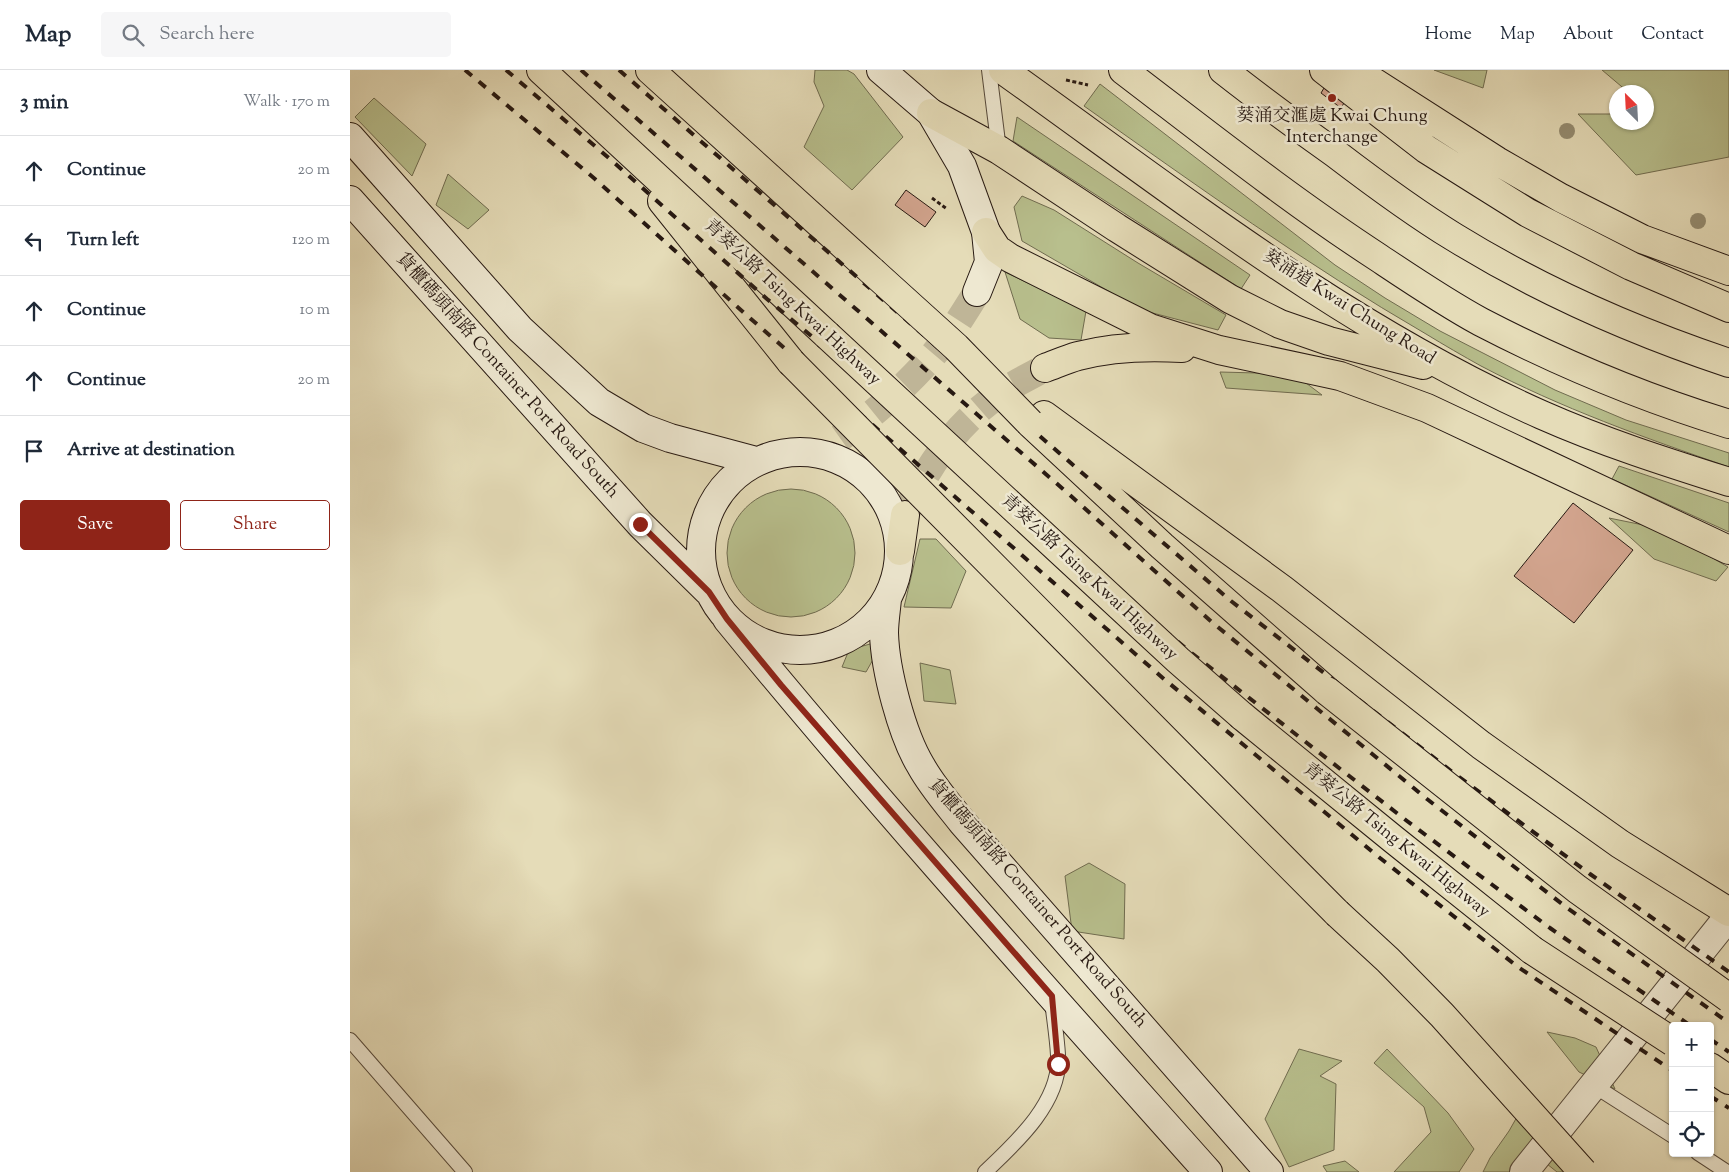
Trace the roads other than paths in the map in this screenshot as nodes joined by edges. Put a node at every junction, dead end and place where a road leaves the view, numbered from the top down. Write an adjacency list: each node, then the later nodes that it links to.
1 (540, 70): 11 (highway, 青葵公路 Tsing Kwai Highway)
2 (650, 70): 19 (highway, bridge)
3 (881, 70): 10 (street)
4 (989, 70): 13 (lane)
5 (1003, 70): 23 (highway, 葵涌道 Kwai Chung Road)
6 (1123, 70): 24 (highway)
7 (1224, 70): 21 (highway)
8 (1324, 70): 18 (highway)
9 (1355, 70): 16 (highway)
10 (930, 113): 13 (highway); 15 (street)
11 (601, 125): 39 (highway, 青葵公路 Tsing Kwai Highway, bridge); 51 (highway, bridge)
12 (350, 137): 27 (street)
13 (999, 150): 23 (highway)
14 (350, 200): 32 (street, 貨櫃碼頭南路 Container Port Road South)
15 (986, 232): 17 (street); 20 (highway)
16 (1729, 271)
17 (977, 292)
18 (1729, 308)
19 (956, 347): 35 (highway, bridge); 38 (highway, bridge)
20 (1219, 350): 22 (highway); 30 (highway)
21 (1729, 362)
22 (1045, 368)
23 (1458, 374): 28 (highway, 葵涌道 Kwai Chung Road)
24 (1729, 424)
25 (840, 438): 26 (street)
26 (809, 451): 27 (street); 31 (street)
27 (756, 461): 32 (street)
28 (1729, 482)
29 (905, 515): 31 (highway)
30 (1729, 550)
31 (900, 551): 33 (street)
32 (709, 592): 34 (street)
33 (887, 599): 34 (street); 49 (street, 貨櫃碼頭南路 Container Port Road South)
34 (727, 619): 37 (street)
35 (1729, 912)
36 (1729, 916): 43 (street)
37 (1052, 996): 47 (lane); 48 (street)
38 (1729, 998)
39 (1669, 1039)
40 (350, 1040): 46 (lane)
41 (1714, 1070): 42 (highway)
42 (1729, 1080)
43 (1594, 1085): 44 (lane); 50 (street)
44 (1669, 1133)
45 (1704, 1157): 52 (lane)
46 (465, 1172)
47 (985, 1172)
48 (1208, 1172)
49 (1269, 1172)
50 (1524, 1172)
51 (1583, 1172)
52 (1727, 1172)

